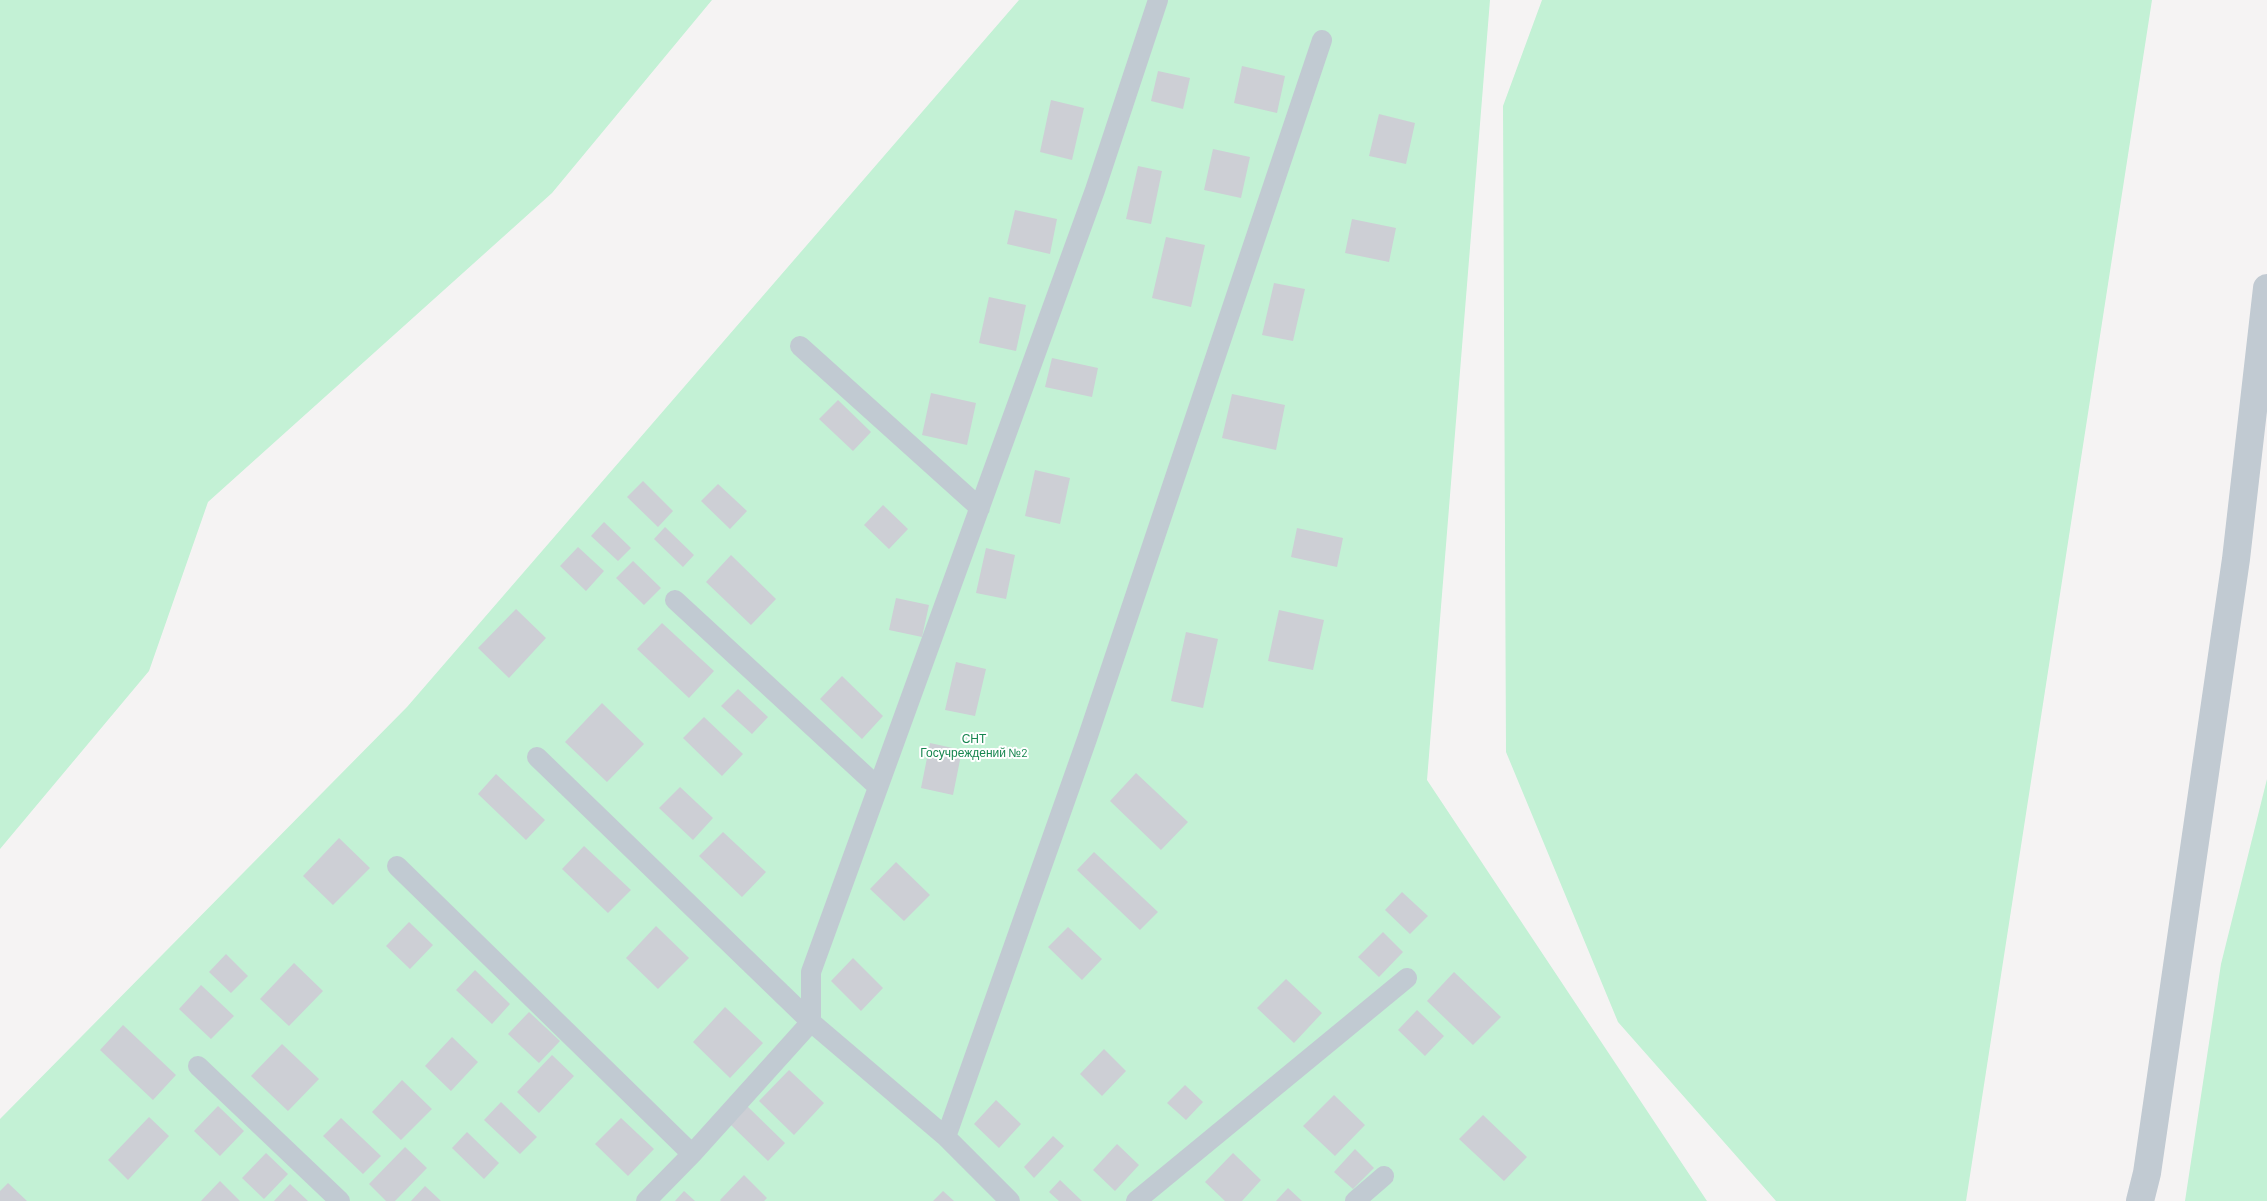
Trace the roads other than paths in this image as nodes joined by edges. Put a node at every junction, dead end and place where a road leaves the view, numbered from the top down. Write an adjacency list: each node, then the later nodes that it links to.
1 (1158, 0): 5 (lane)
2 (1322, 40): 13 (lane)
3 (2267, 288): 21 (street)
4 (800, 346): 5 (lane)
5 (980, 508): 8 (lane)
6 (675, 600): 8 (lane)
7 (537, 757): 11 (lane)
8 (878, 787): 11 (lane)
9 (397, 866): 14 (lane)
10 (1407, 978): 19 (lane)
11 (812, 1022): 13 (lane); 14 (lane)
12 (198, 1066): 16 (lane)
13 (946, 1137): 18 (lane)
14 (692, 1154): 17 (lane)
15 (1384, 1176): 20 (lane)
16 (340, 1201)
17 (646, 1201)
18 (1010, 1201)
19 (1136, 1201)
20 (1355, 1201)
21 (2140, 1201)

